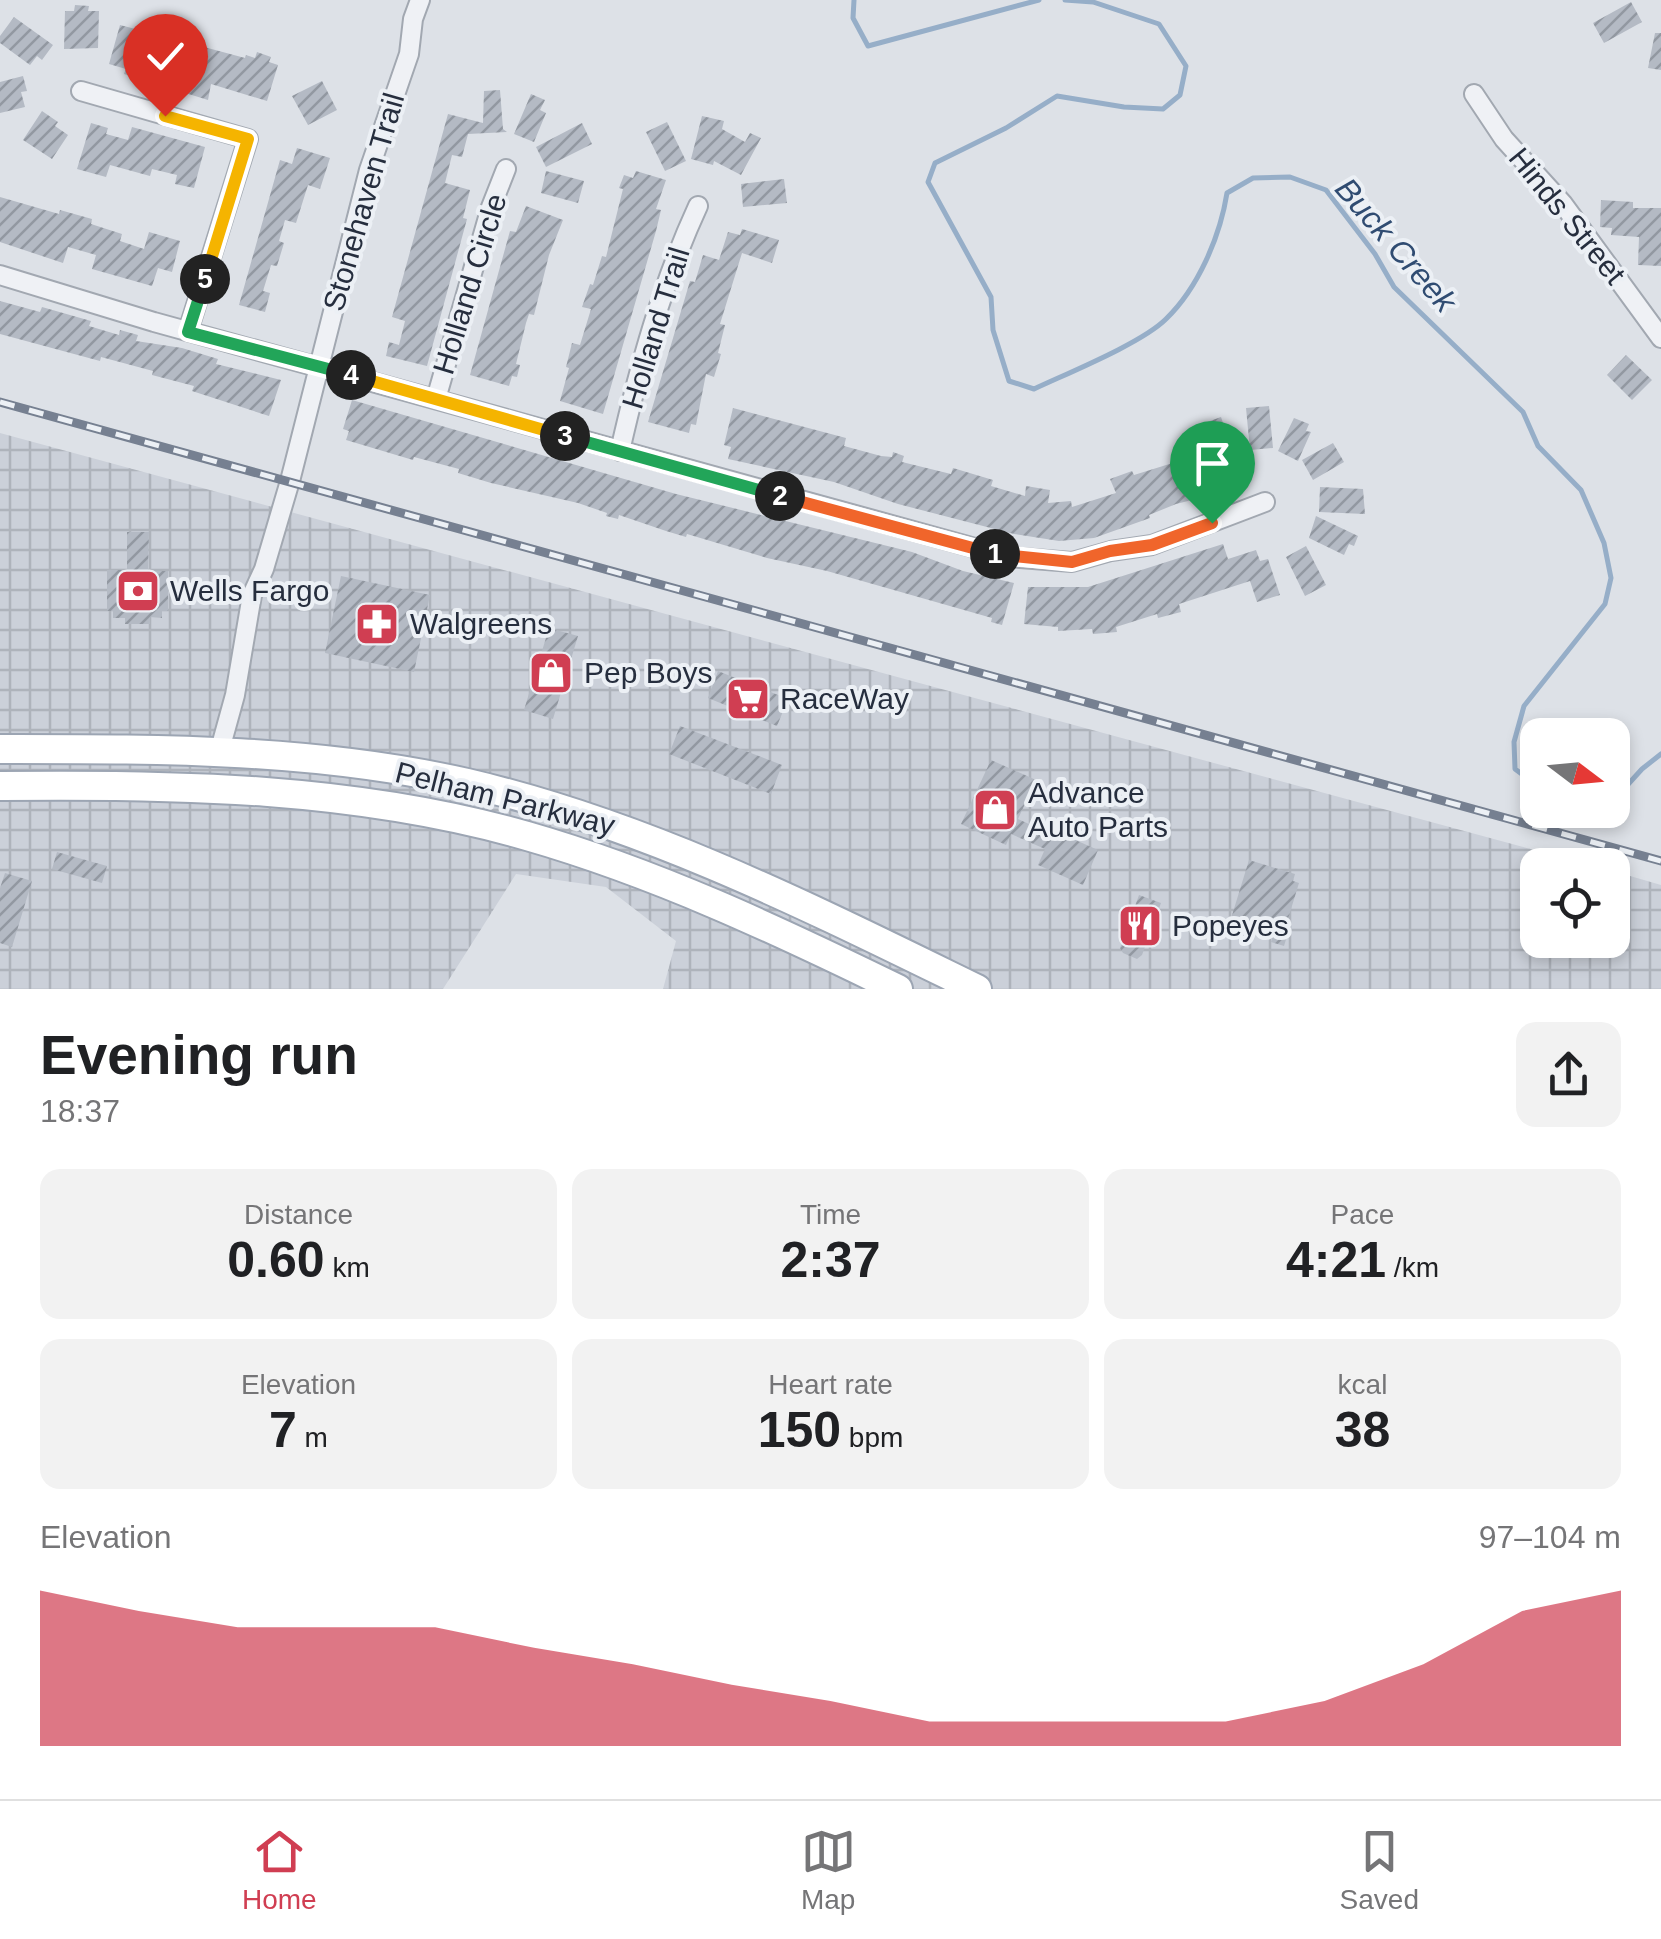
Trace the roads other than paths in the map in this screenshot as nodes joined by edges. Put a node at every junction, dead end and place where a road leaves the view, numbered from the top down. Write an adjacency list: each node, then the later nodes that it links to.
1 (420, 0): 9 (street, Stonehaven Trail)
2 (81, 92): 7 (street)
3 (1474, 94): 8 (street, Hinds Street)
4 (506, 169): 10 (street, Holland Circle)
5 (698, 206): 11 (street, Holland Trail)
6 (0, 276): 7 (street)
7 (188, 332): 9 (street)
8 (1661, 338)
9 (320, 367): 10 (street); 15 (street, Stonehaven Trail)
10 (436, 400): 11 (street)
11 (620, 451): 12 (street)
12 (1265, 502)
13 (36, 749): 14 (main road, Pelham Parkway); 15 (main road, Pelham Parkway); 17 (main road)
14 (0, 750)
15 (219, 753): 18 (main road); 19 (main road, Pelham Parkway)
16 (0, 786): 17 (main road, Pelham Parkway)
17 (36, 786): 18 (main road, Pelham Parkway)
18 (215, 790): 20 (main road, Pelham Parkway)
19 (521, 797): 20 (main road); 21 (main road, Pelham Parkway)
20 (510, 832): 22 (main road, Pelham Parkway)
21 (777, 893): 22 (main road); 24 (main road, Pelham Parkway)
22 (762, 926): 23 (main road, Pelham Parkway)
23 (898, 989)
24 (977, 989)

